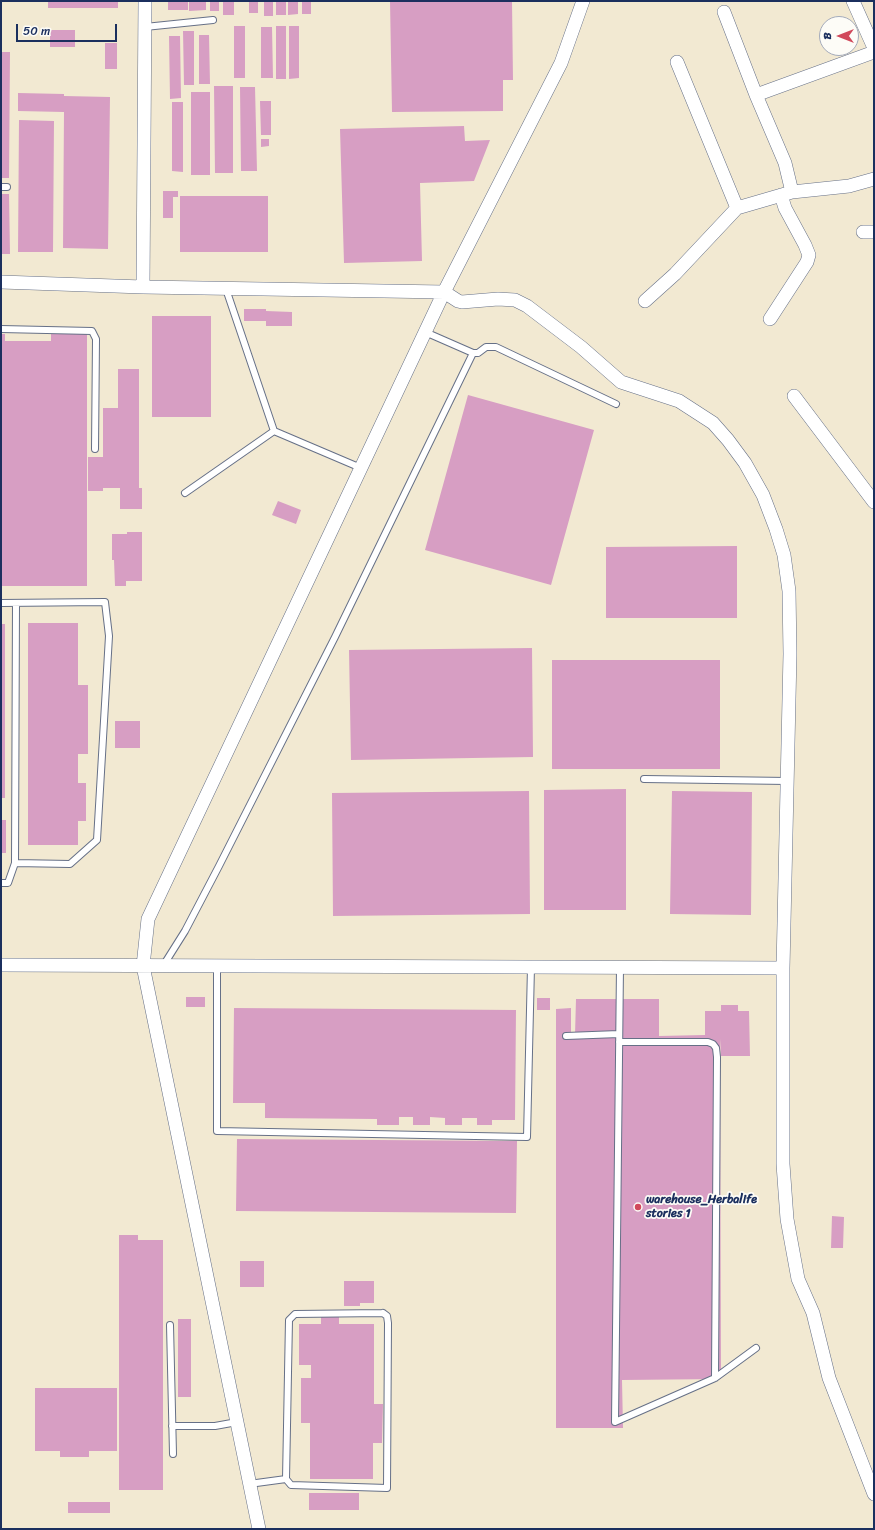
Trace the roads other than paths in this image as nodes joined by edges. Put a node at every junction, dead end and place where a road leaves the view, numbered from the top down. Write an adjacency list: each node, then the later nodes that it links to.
1 (145, 1): 6 (street)
2 (583, 1): 17 (street)
3 (853, 1): 7 (street)
4 (724, 12): 10 (street)
5 (213, 20): 6 (lane)
6 (144, 27): 15 (street)
7 (874, 48)
8 (874, 52): 10 (street)
9 (677, 62): 13 (street)
10 (756, 95): 12 (street)
11 (874, 179): 12 (street)
12 (786, 194): 13 (street); 19 (street)
13 (737, 208): 18 (street)
14 (1, 282): 15 (street)
15 (143, 287): 16 (street)
16 (226, 289): 17 (street); 25 (lane)
17 (444, 292): 21 (street); 33 (street)
18 (645, 301)
19 (770, 319)
20 (1, 329): 26 (lane)
21 (425, 332): 22 (lane); 27 (street)
22 (473, 353): 24 (lane); 38 (lane)
23 (794, 396): 29 (street)
24 (616, 404)
25 (274, 431): 27 (lane); 28 (lane)
26 (95, 449)
27 (361, 468): 37 (street)
28 (184, 493)
29 (874, 502)
30 (1, 603): 31 (lane)
31 (16, 603): 34 (lane); 34 (lane)
32 (644, 779): 33 (lane)
33 (788, 781): 42 (street)
34 (15, 863): 35 (lane)
35 (1, 883)
36 (1, 965): 37 (street)
37 (143, 966): 38 (street); 49 (street)
38 (163, 966): 39 (street)
39 (216, 966): 40 (street); 40 (lane)
40 (531, 967): 41 (street)
41 (620, 967): 42 (street); 43 (lane)
42 (783, 968): 54 (street)
43 (619, 1034): 44 (lane); 45 (lane)
44 (566, 1036)
45 (619, 1042): 48 (lane); 48 (lane)
46 (170, 1325): 50 (lane)
47 (756, 1348): 48 (lane)
48 (715, 1378)
49 (237, 1422): 50 (lane); 53 (street)
50 (172, 1426): 51 (lane)
51 (173, 1454)
52 (286, 1479): 52 (lane); 53 (lane)
53 (249, 1484): 55 (street)
54 (874, 1494)
55 (259, 1529)

